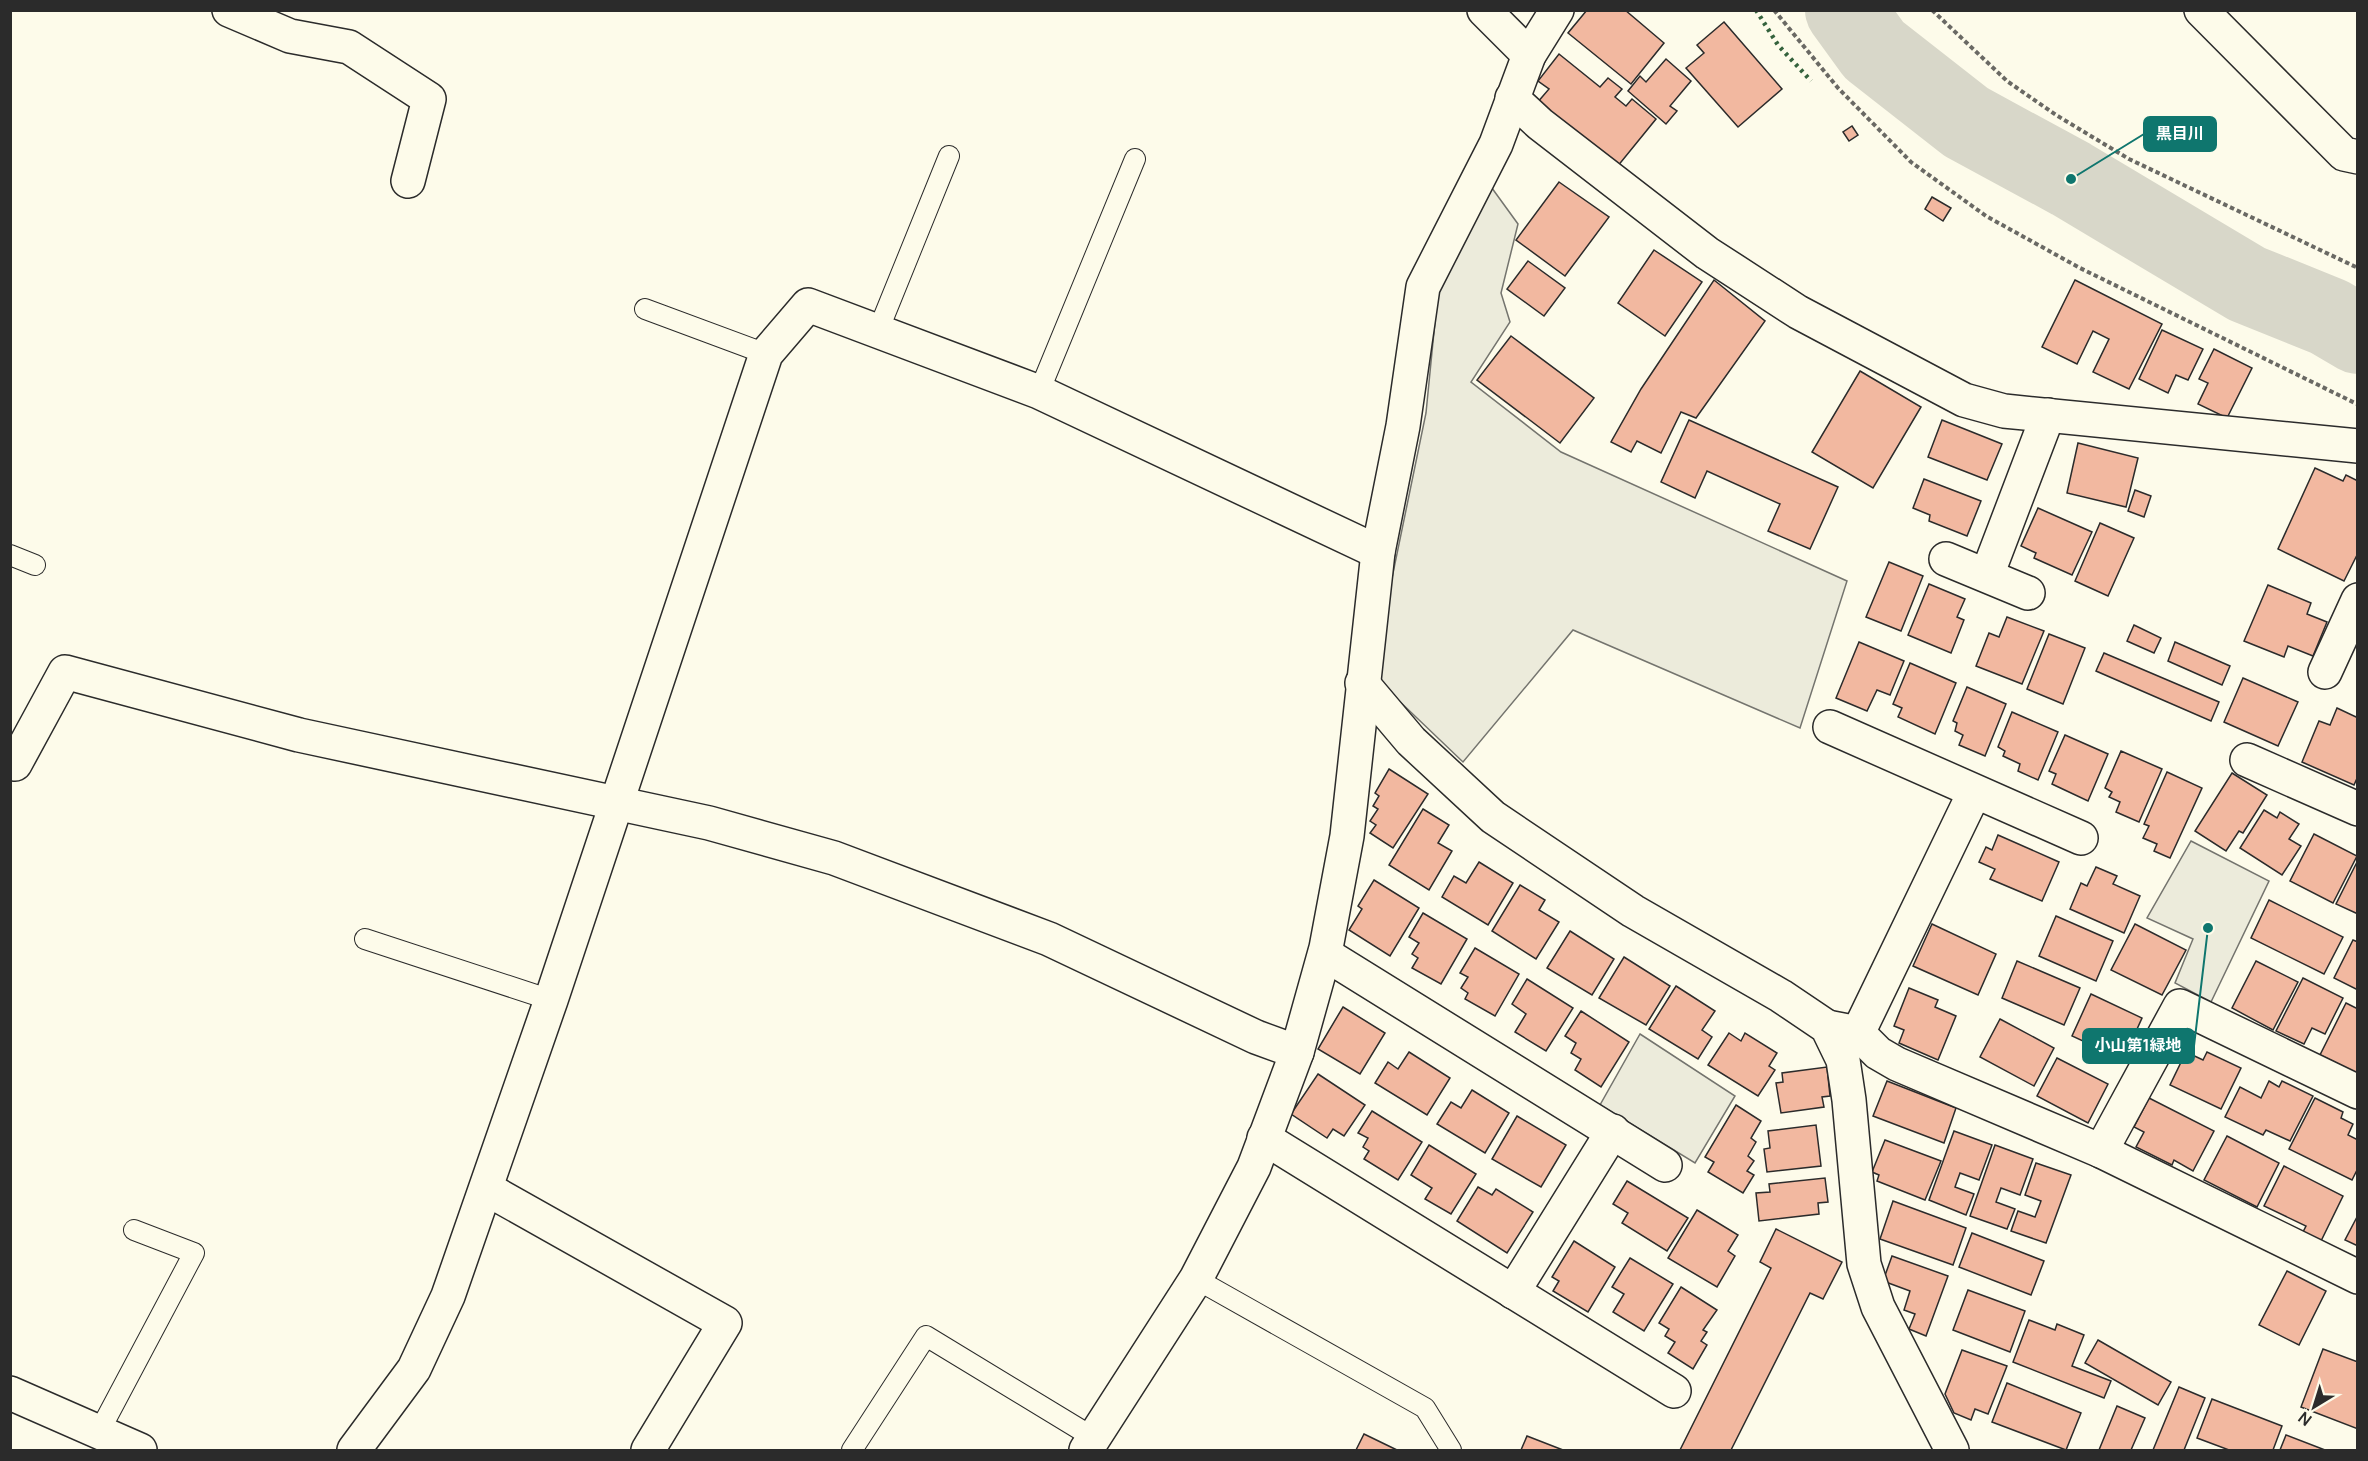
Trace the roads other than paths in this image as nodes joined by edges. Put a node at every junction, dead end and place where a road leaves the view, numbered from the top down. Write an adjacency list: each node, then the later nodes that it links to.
1 (229, 10): 10 (street)
2 (1484, 10): 5 (street)
3 (1557, 10): 5 (street)
4 (2201, 10): 8 (street)
5 (1529, 55): 6 (street)
6 (1512, 98): 15 (street); 17 (street)
7 (949, 156): 12 (lane)
8 (2358, 157)
9 (1135, 159): 14 (lane)
10 (408, 181)
11 (645, 309): 13 (lane)
12 (878, 331): 13 (street); 14 (street)
13 (766, 354): 30 (street)
14 (1039, 392): 17 (street)
15 (2048, 415): 16 (street); 21 (street)
16 (2358, 446)
17 (1378, 552): 25 (street)
18 (10, 555): 20 (lane)
19 (1946, 559): 21 (street)
20 (35, 565)
21 (1987, 575): 22 (street)
22 (2028, 593)
23 (2358, 600): 24 (street)
24 (2325, 672)
25 (1362, 683): 34 (street); 36 (street)
26 (1830, 728): 29 (street)
27 (2247, 760): 31 (street)
28 (10, 763): 30 (street)
29 (1974, 793): 32 (street); 36 (street)
30 (615, 804): 35 (street); 37 (street)
31 (2358, 809)
32 (2081, 838)
33 (365, 939): 35 (lane)
34 (1325, 954): 37 (street); 39 (street)
35 (551, 1000): 43 (street)
36 (1843, 1030): 41 (street); 57 (street)
37 (1297, 1052): 40 (street)
38 (2358, 1092): 41 (street)
39 (1613, 1131): 42 (street); 47 (street)
40 (1264, 1138): 46 (street); 47 (street)
41 (2101, 1151): 45 (street)
42 (1665, 1165)
43 (487, 1189): 53 (street); 54 (street)
44 (134, 1230): 50 (lane)
45 (2358, 1277)
46 (1196, 1280): 51 (street); 56 (lane)
47 (1513, 1292): 48 (street)
48 (1674, 1391)
49 (10, 1393): 50 (street)
50 (95, 1441): 52 (street)
51 (1090, 1444): 55 (lane)
52 (140, 1450)
53 (354, 1450)
54 (648, 1450)
55 (852, 1450)
56 (1451, 1450)
57 (1952, 1450)

